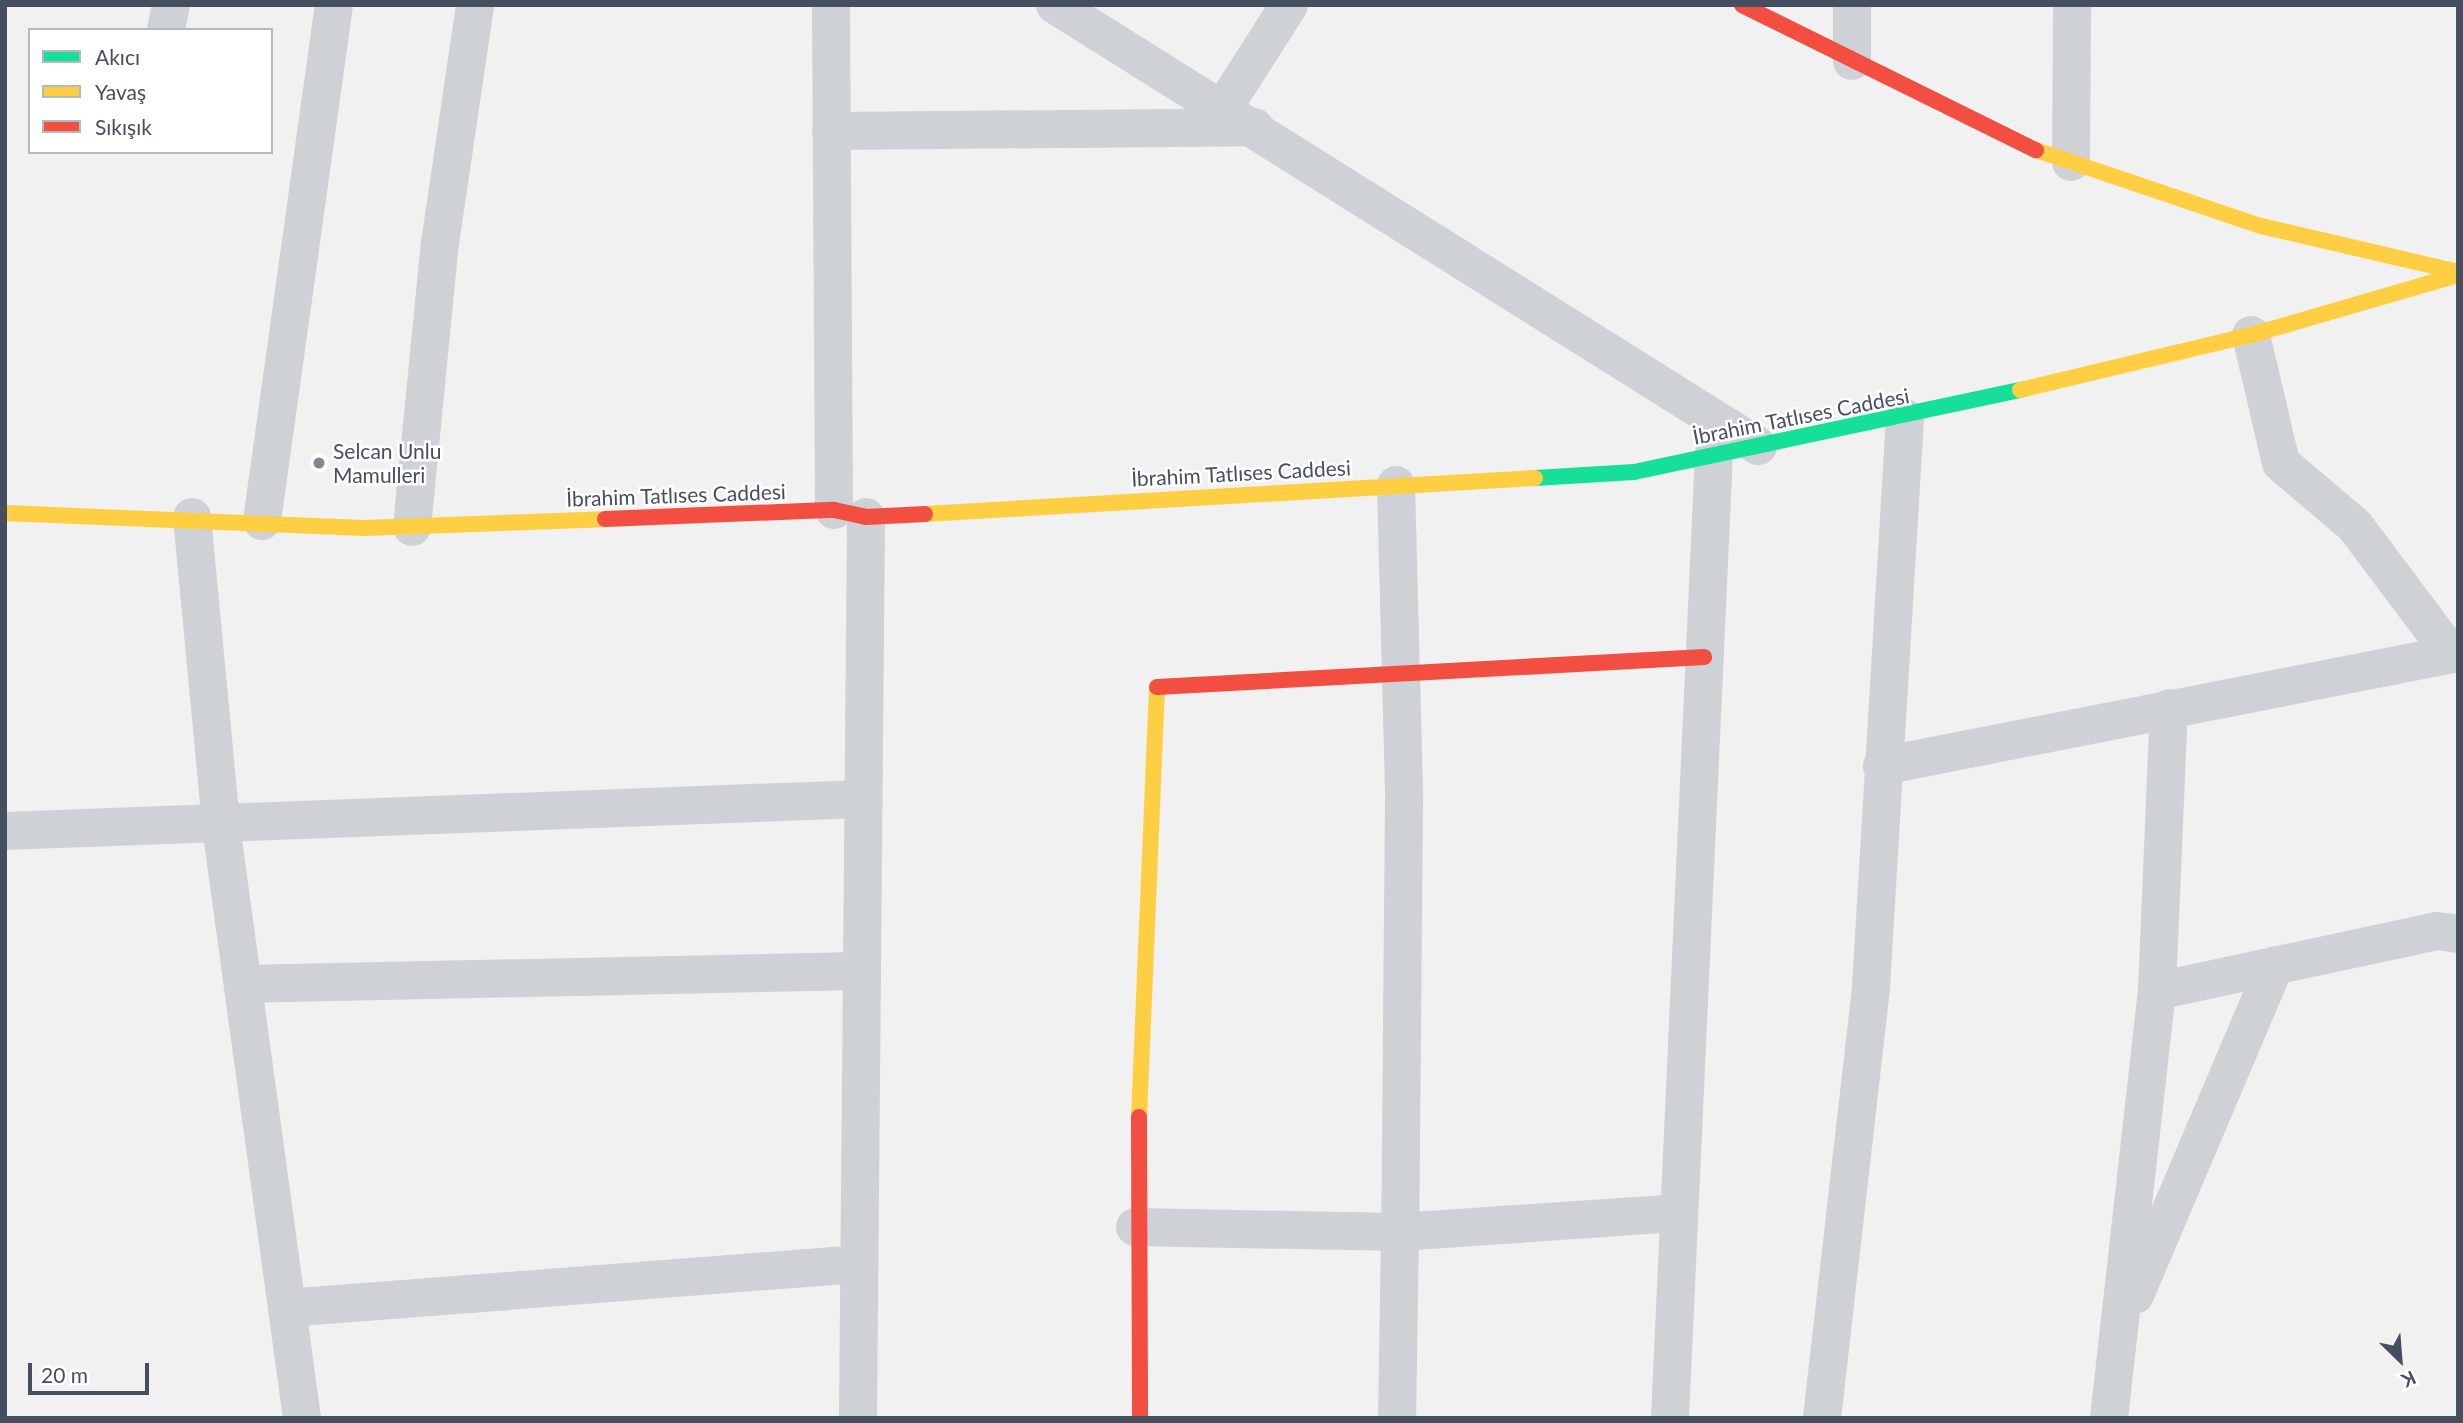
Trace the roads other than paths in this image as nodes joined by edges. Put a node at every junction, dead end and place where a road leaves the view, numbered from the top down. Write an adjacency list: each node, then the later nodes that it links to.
1 (171, 5): 10 (street)
2 (334, 5): 24 (street)
3 (475, 5): 25 (street)
4 (831, 5): 13 (street)
5 (1055, 5): 12 (street)
6 (1289, 5): 12 (street)
7 (1742, 5): 11 (street)
8 (1852, 5): 11 (street)
9 (2072, 5): 14 (street)
10 (166, 28)
11 (1852, 61): 14 (street)
12 (1239, 117): 13 (street); 18 (street)
13 (831, 131): 22 (street)
14 (2071, 162): 15 (street)
15 (2458, 273): 16 (street, İbrahim Tatlıses Caddesi)
16 (2251, 335): 17 (street, İbrahim Tatlıses Caddesi); 26 (street)
17 (1905, 418): 18 (street, İbrahim Tatlıses Caddesi); 30 (street)
18 (1758, 446): 19 (street, İbrahim Tatlıses Caddesi)
19 (1714, 453): 20 (street, İbrahim Tatlıses Caddesi); 27 (street)
20 (1396, 485): 22 (street, İbrahim Tatlıses Caddesi); 28 (street)
21 (5, 513): 23 (street, İbrahim Tatlıses Caddesi)
22 (850, 513): 25 (street, İbrahim Tatlıses Caddesi); 31 (street)
23 (192, 517): 24 (street, İbrahim Tatlıses Caddesi); 32 (street)
24 (262, 521): 25 (street, İbrahim Tatlıses Caddesi)
25 (412, 527)
26 (2454, 652): 29 (street)
27 (1704, 657): 28 (street); 39 (street)
28 (1400, 669): 40 (street); 41 (street)
29 (2169, 708): 30 (street); 38 (street)
30 (1882, 766): 50 (street)
31 (863, 799): 32 (street); 36 (street)
32 (221, 826): 33 (street); 37 (street)
33 (5, 831)
34 (2458, 934): 35 (street)
35 (2275, 965): 38 (street); 44 (street)
36 (860, 971): 37 (street); 42 (street)
37 (243, 984): 43 (street)
38 (2157, 990): 44 (street)
39 (1677, 1213): 41 (street); 49 (street)
40 (1135, 1227): 41 (street); 47 (street)
41 (1400, 1232): 48 (street)
42 (859, 1264): 43 (street); 46 (street)
43 (287, 1308): 45 (street)
44 (2119, 1334): 51 (street)
45 (302, 1418)
46 (858, 1418)
47 (1140, 1418)
48 (1397, 1418)
49 (1670, 1418)
50 (1822, 1418)
51 (2109, 1418)

